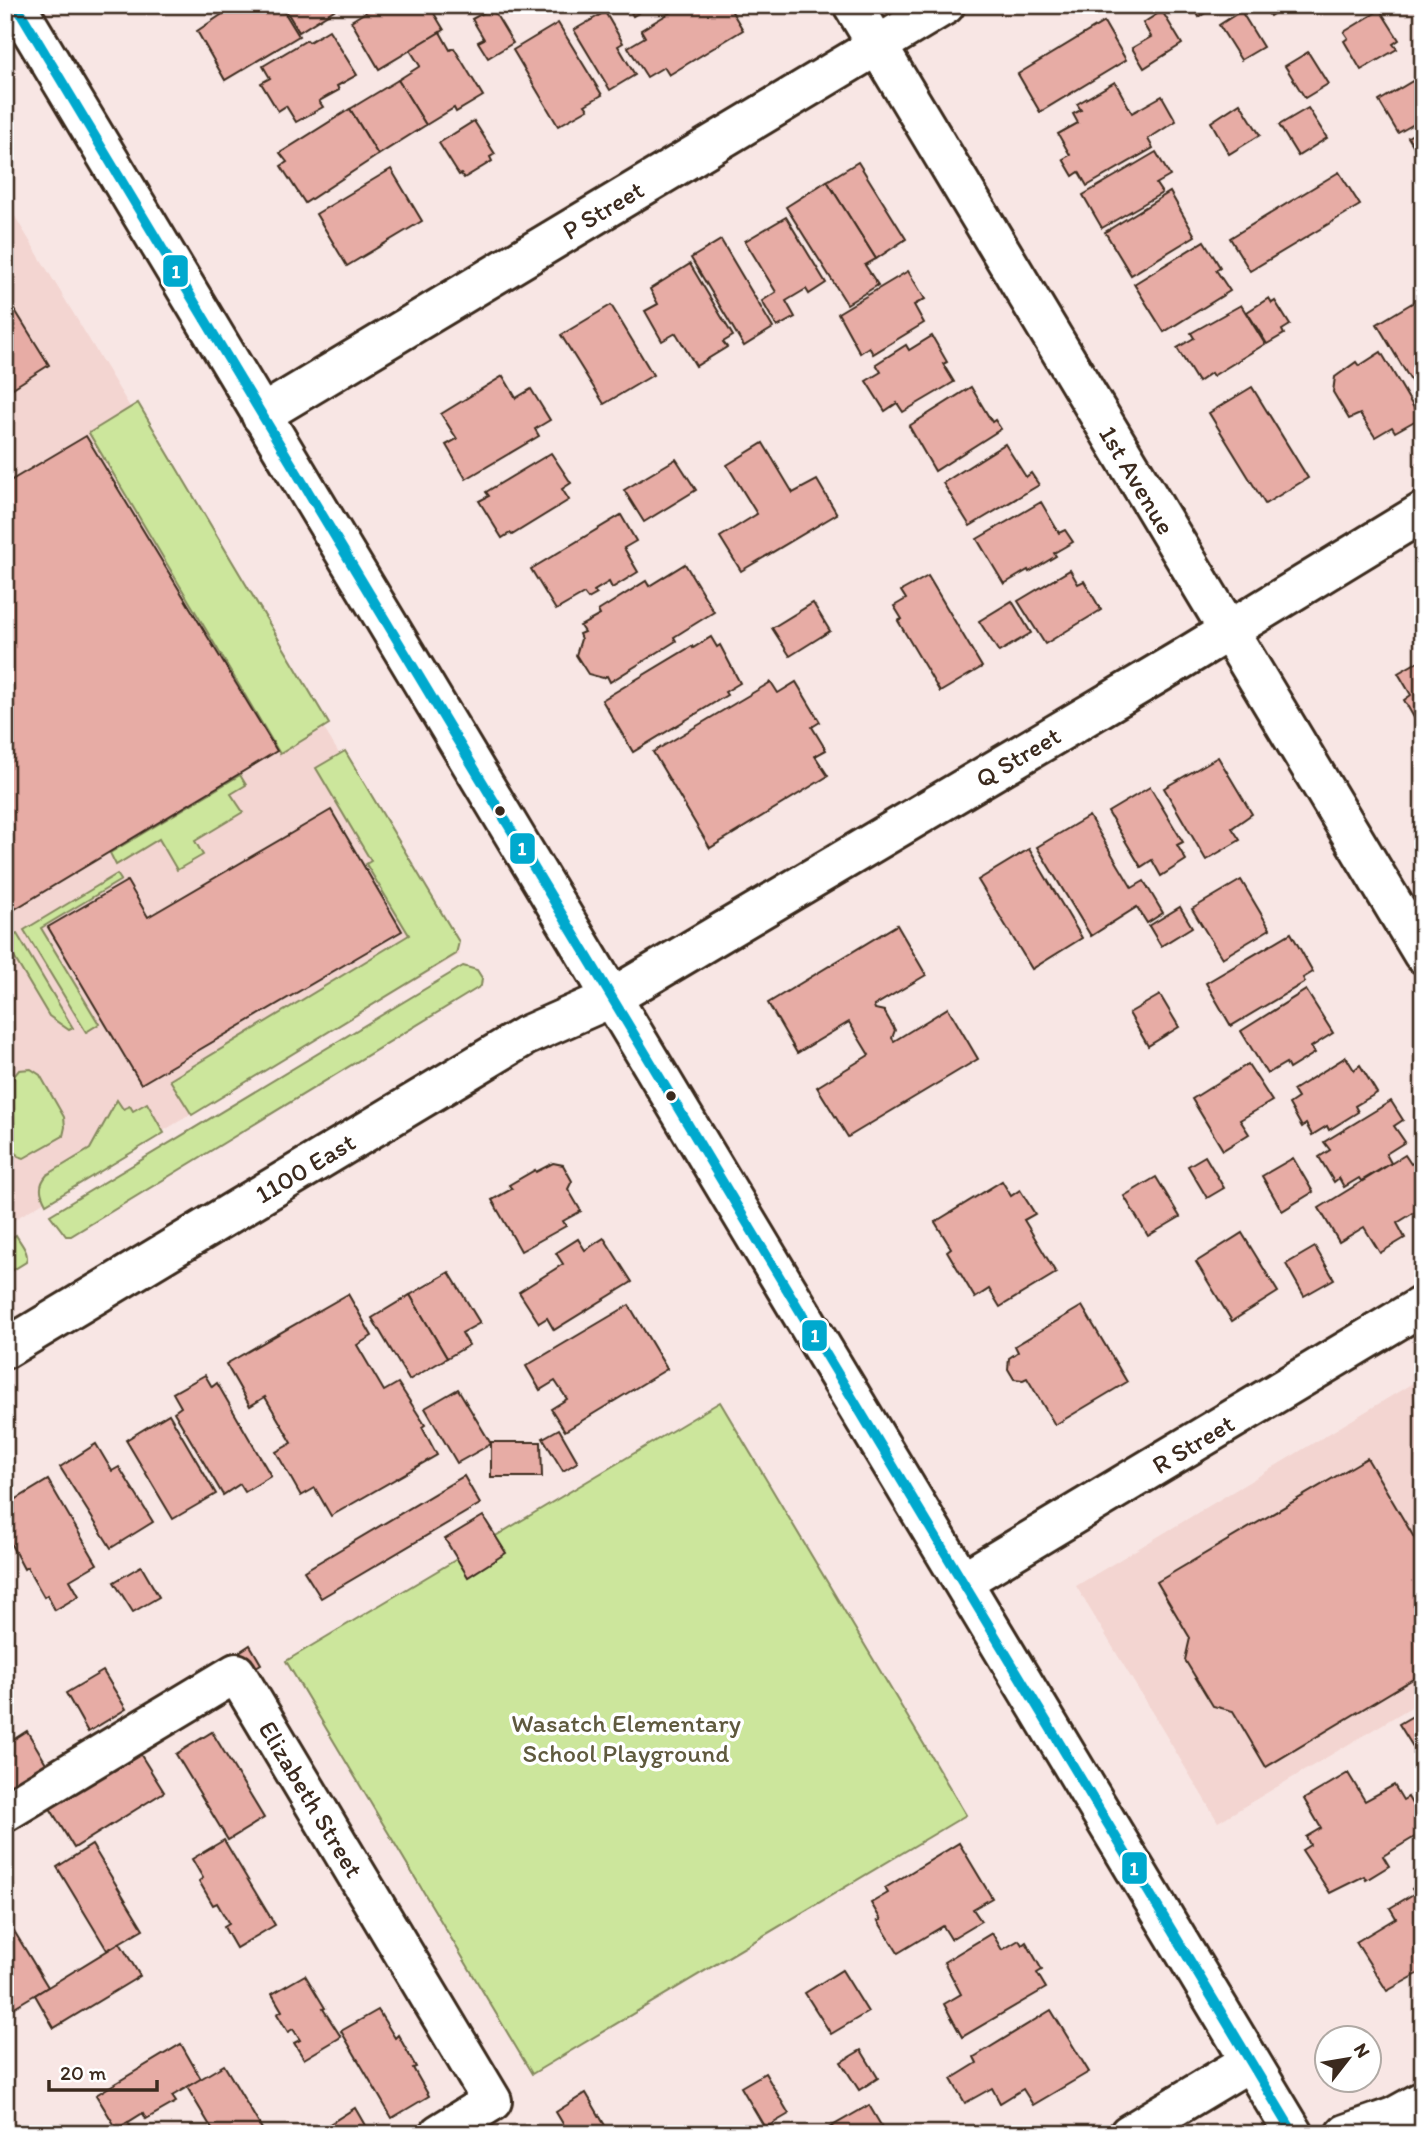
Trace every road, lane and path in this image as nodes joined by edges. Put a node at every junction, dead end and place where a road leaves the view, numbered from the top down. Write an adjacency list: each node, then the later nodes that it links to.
1 (16, 5): 5 (street)
2 (853, 5): 4 (street, 1st Avenue)
3 (945, 5): 4 (street, P Street)
4 (878, 47): 5 (street, P Street); 7 (street, 1st Avenue)
5 (261, 415): 9 (street)
6 (1423, 512): 7 (street, Q Street)
7 (1228, 631): 8 (street, 1st Avenue); 9 (street, Q Street)
8 (1423, 954)
9 (611, 999): 11 (street, 1100 East); 12 (street)
10 (1423, 1305): 12 (street, R Street)
11 (5, 1349)
12 (963, 1581): 14 (street)
13 (5, 1812): 16 (street, Elizabeth Street)
14 (1249, 2062): 17 (street); 18 (street)
15 (1423, 2101): 19 (street)
16 (439, 2134)
17 (1129, 2134)
18 (1294, 2134)
19 (1346, 2134)

